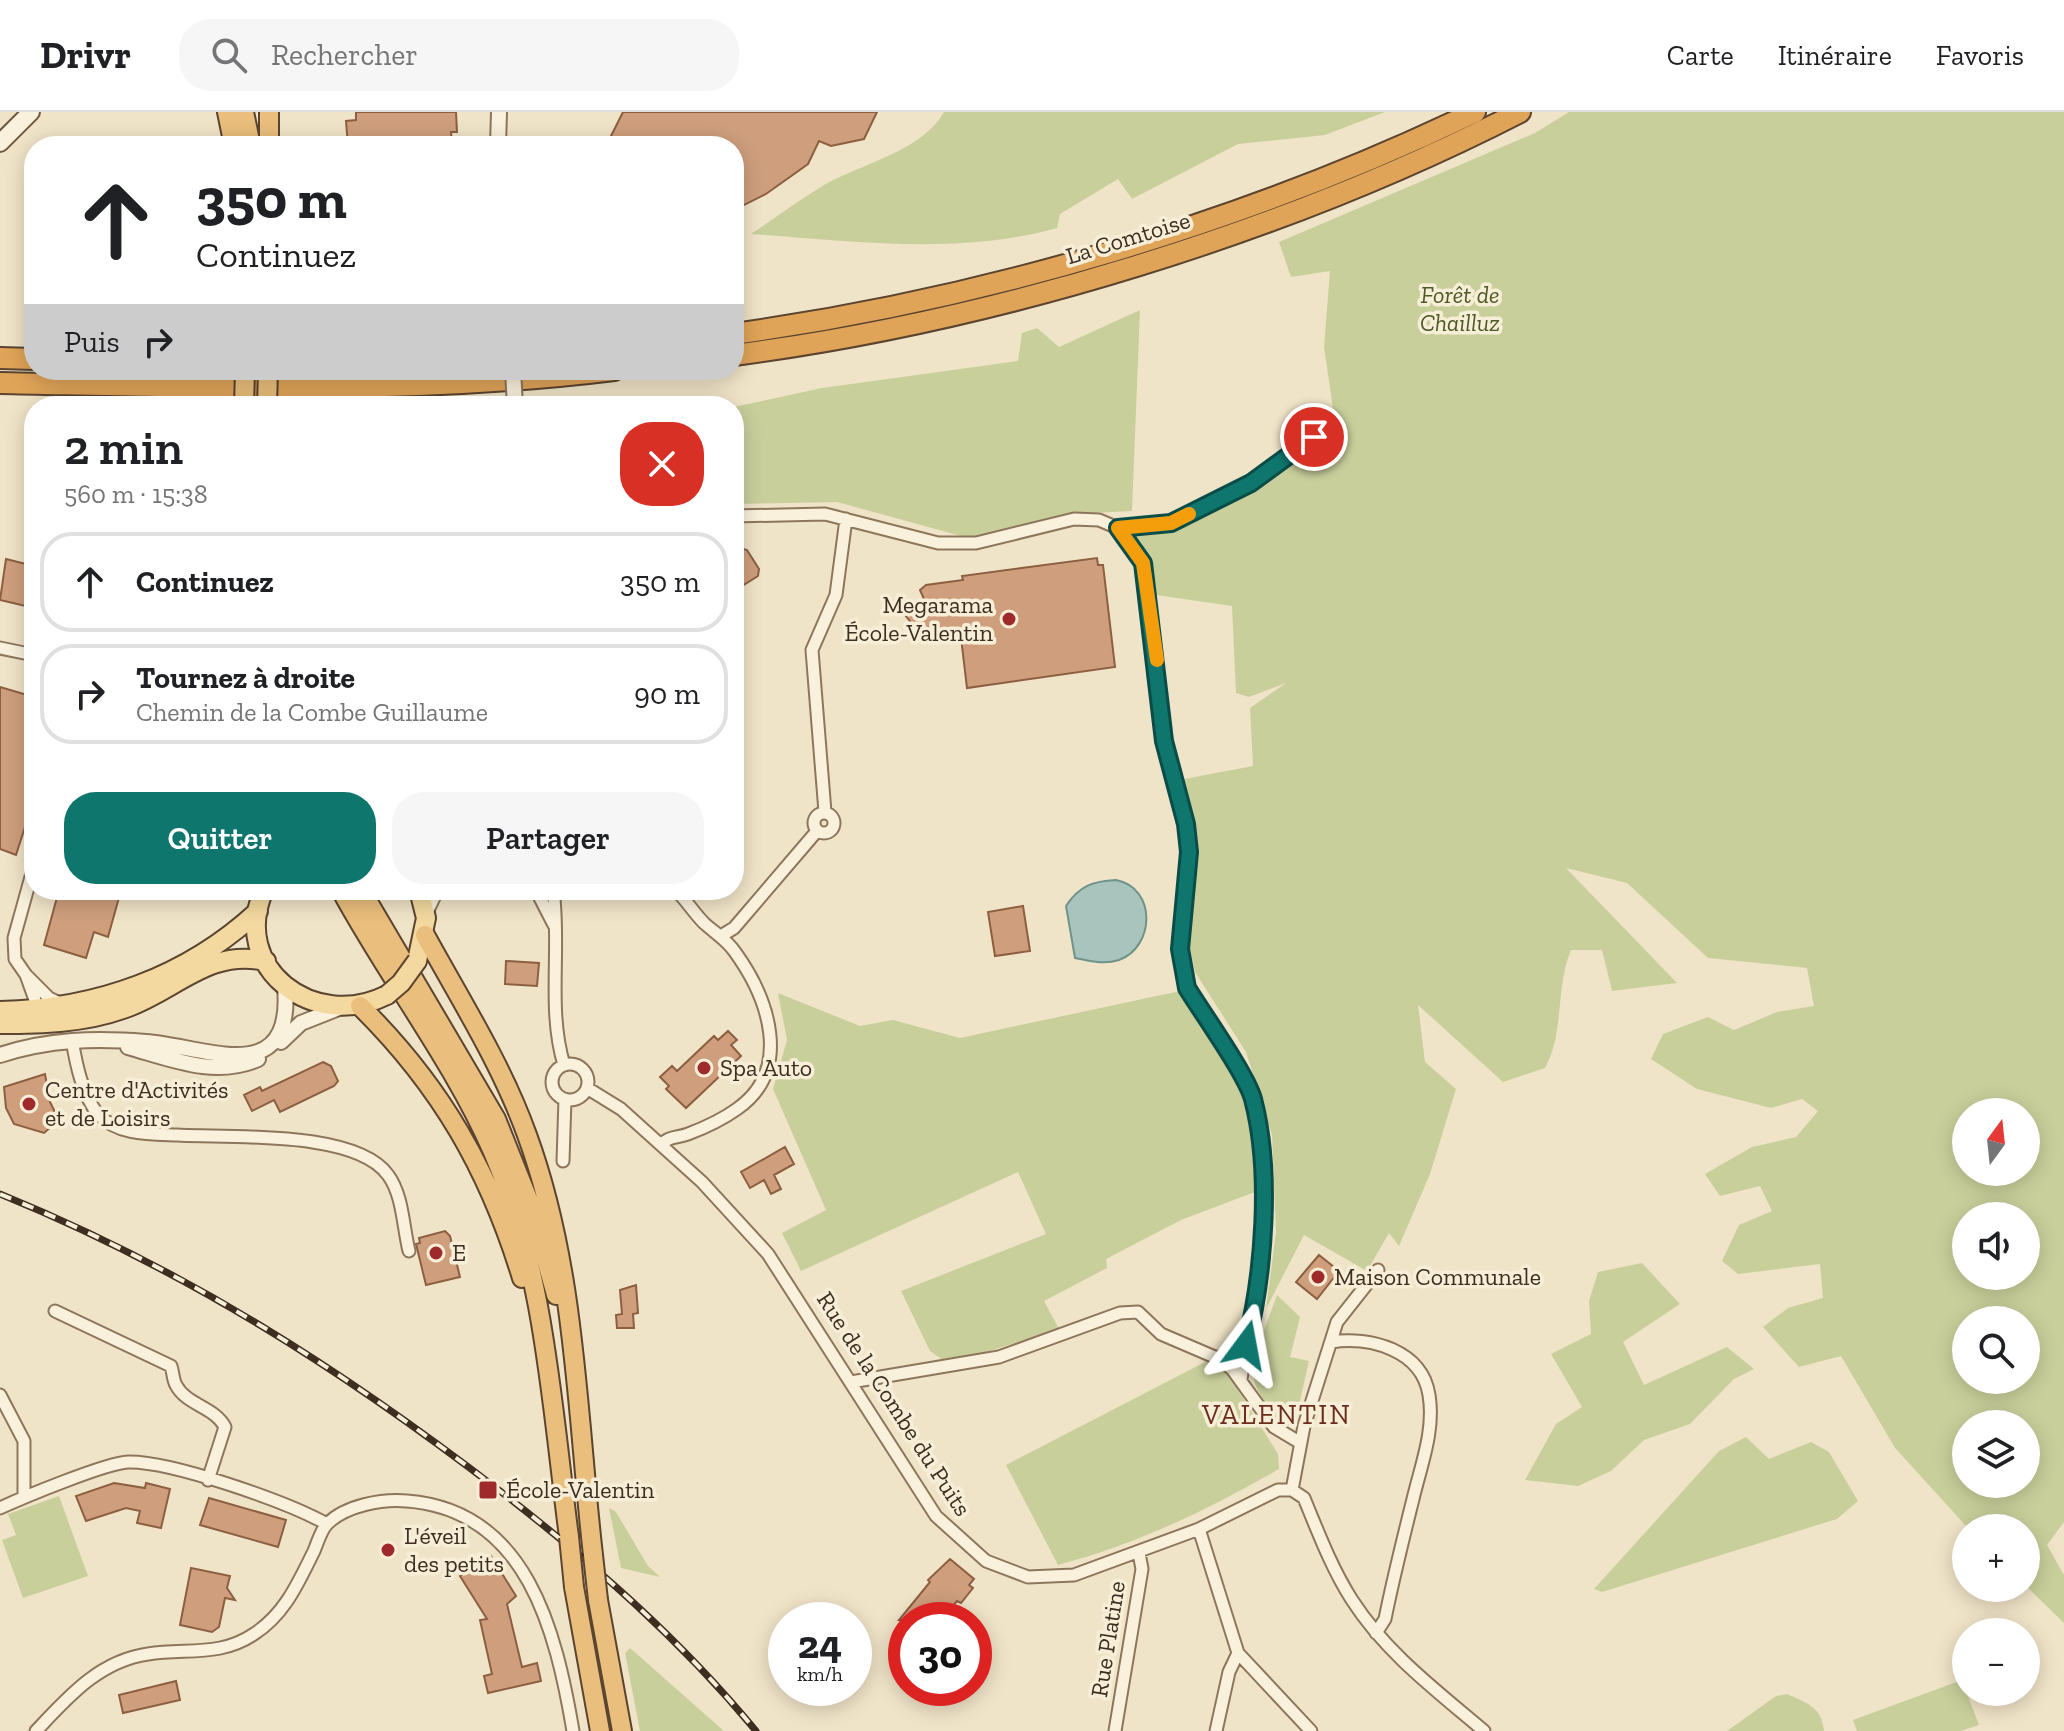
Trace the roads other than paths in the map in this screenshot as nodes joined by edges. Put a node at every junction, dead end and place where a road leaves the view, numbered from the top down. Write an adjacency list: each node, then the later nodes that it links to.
1 (31, 112): 12 (main road)
2 (227, 112): 8 (highway)
3 (244, 112): 9 (highway)
4 (269, 112): 10 (highway)
5 (499, 112): 11 (street)
6 (1475, 112): 13 (highway, La Comtoise)
7 (1520, 112): 14 (highway, La Comtoise)
8 (232, 136)
9 (249, 136)
10 (269, 136)
11 (498, 136)
12 (0, 143)
13 (744, 332)
14 (744, 353)
15 (0, 358): 16 (highway)
16 (24, 359)
17 (498, 380): 18 (highway)
18 (0, 383)
19 (1329, 427): 22 (street)
20 (744, 515): 21 (street)
21 (846, 519): 22 (street); 38 (street)
22 (1118, 528): 60 (street)
23 (0, 648): 24 (street)
24 (24, 653)
25 (25, 900): 40 (street)
26 (261, 900): 34 (main road)
27 (347, 900): 61 (highway)
28 (367, 900): 67 (highway)
29 (422, 900): 35 (main road)
30 (431, 900): 35 (street)
31 (541, 900): 36 (street)
32 (554, 900): 36 (street)
33 (684, 900): 38 (street)
34 (258, 911): 39 (main road); 46 (main road)
35 (426, 911): 37 (main road)
36 (555, 927): 51 (street)
37 (425, 935): 42 (main road, bridge); 67 (highway)
38 (721, 936): 54 (street)
39 (266, 961): 41 (main road); 46 (main road)
40 (26, 975): 44 (street); 46 (street)
41 (285, 986): 43 (main road); 48 (street)
42 (360, 1006): 43 (main road); 61 (highway)
43 (339, 1008): 48 (street)
44 (37, 1010): 45 (main road); 46 (main road)
45 (0, 1011)
46 (72, 1012): 47 (main road)
47 (0, 1024)
48 (100, 1039): 49 (street)
49 (72, 1040): 50 (street); 56 (street)
50 (0, 1055)
51 (564, 1065): 52 (street); 53 (street)
52 (587, 1088): 53 (street); 54 (street, Rue de la Combe du Puits)
53 (565, 1099): 55 (street)
54 (661, 1145): 64 (street, Rue de la Combe du Puits)
55 (563, 1161)
56 (409, 1251)
57 (1378, 1270): 59 (street)
58 (55, 1311): 68 (street)
59 (1331, 1342): 66 (street); 75 (street)
60 (1246, 1345): 62 (street); 63 (street)
61 (544, 1353): 79 (highway, bridge)
62 (1217, 1358): 63 (street); 64 (street)
63 (1241, 1379): 66 (street)
64 (851, 1382): 74 (street, Rue de la Combe du Puits)
65 (0, 1395): 70 (street)
66 (1299, 1442): 69 (street)
67 (581, 1451): 80 (highway, bridge)
68 (208, 1480): 70 (street); 72 (street)
69 (1292, 1490): 73 (street, Rue de la Combe du Puits); 75 (street)
70 (24, 1497): 71 (street)
71 (0, 1508)
72 (327, 1524): 77 (street); 78 (street)
73 (1199, 1529): 74 (street, Rue de la Combe du Puits); 76 (street)
74 (1139, 1553): 81 (street, Rue Platine)
75 (1376, 1633): 84 (street)
76 (1238, 1653): 82 (street); 83 (street)
77 (36, 1731)
78 (573, 1731)
79 (600, 1731)
80 (622, 1731)
81 (1115, 1731)
82 (1216, 1731)
83 (1311, 1731)
84 (1484, 1731)

